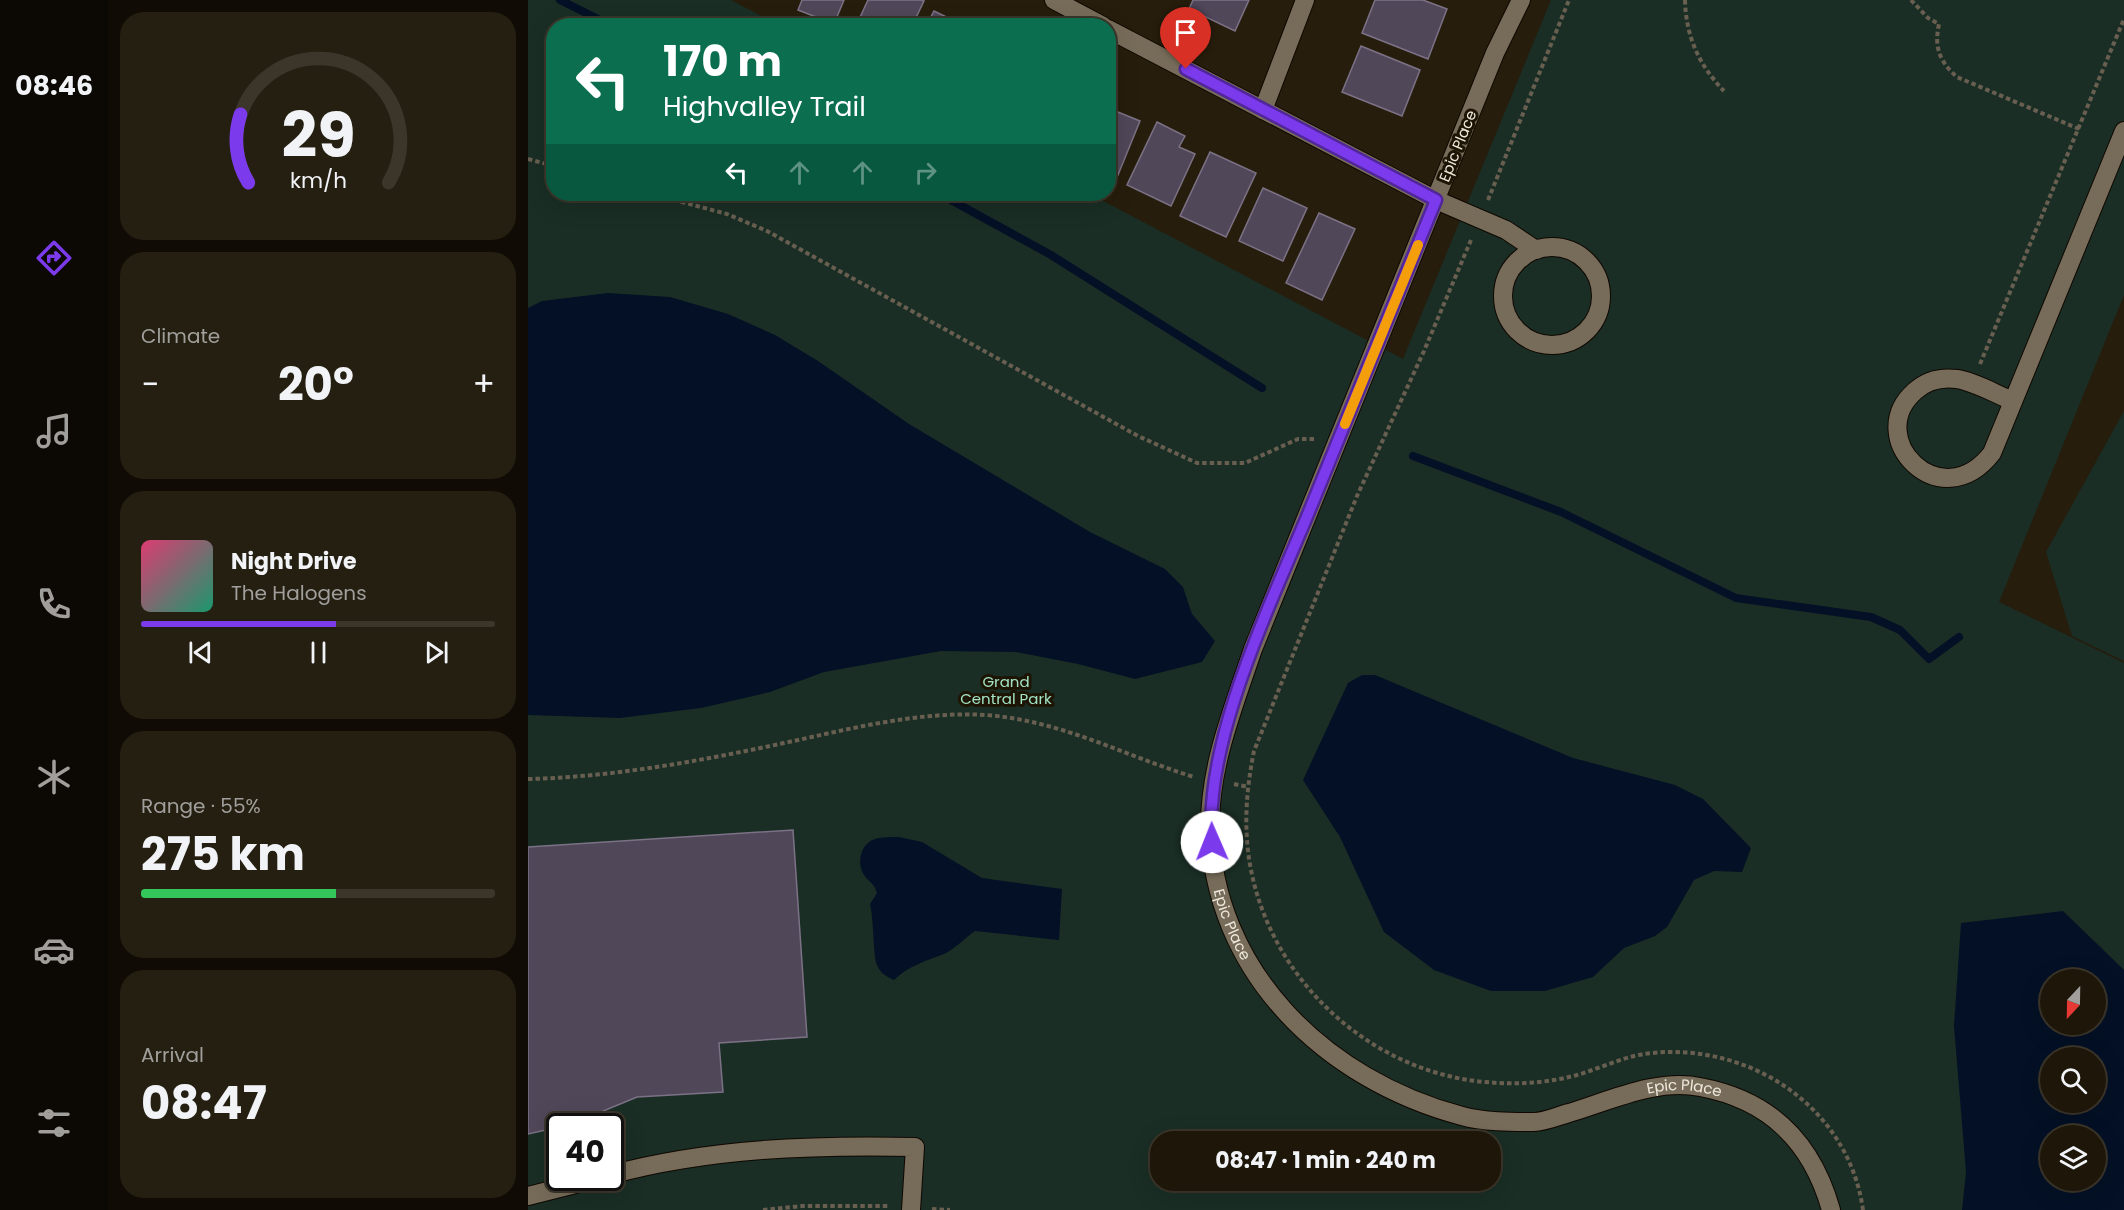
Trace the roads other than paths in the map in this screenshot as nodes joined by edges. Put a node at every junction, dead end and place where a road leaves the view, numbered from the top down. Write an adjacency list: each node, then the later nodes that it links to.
1 (1054, 0): 5 (street)
2 (1305, 0): 8 (street)
3 (1508, 0): 7 (street, Epic Place)
4 (1521, 0): 7 (street, Epic Place)
5 (1088, 18)
6 (1116, 32): 8 (street)
7 (1495, 53): 10 (street, Epic Place)
8 (1263, 110): 10 (street)
9 (2124, 131): 12 (street)
10 (1436, 200): 11 (street); 17 (street, Epic Place)
11 (1536, 250): 11 (street)
12 (2013, 401): 12 (street)
13 (624, 1171): 16 (street)
14 (548, 1191): 15 (street)
15 (528, 1196)
16 (911, 1209)
17 (1831, 1210)

